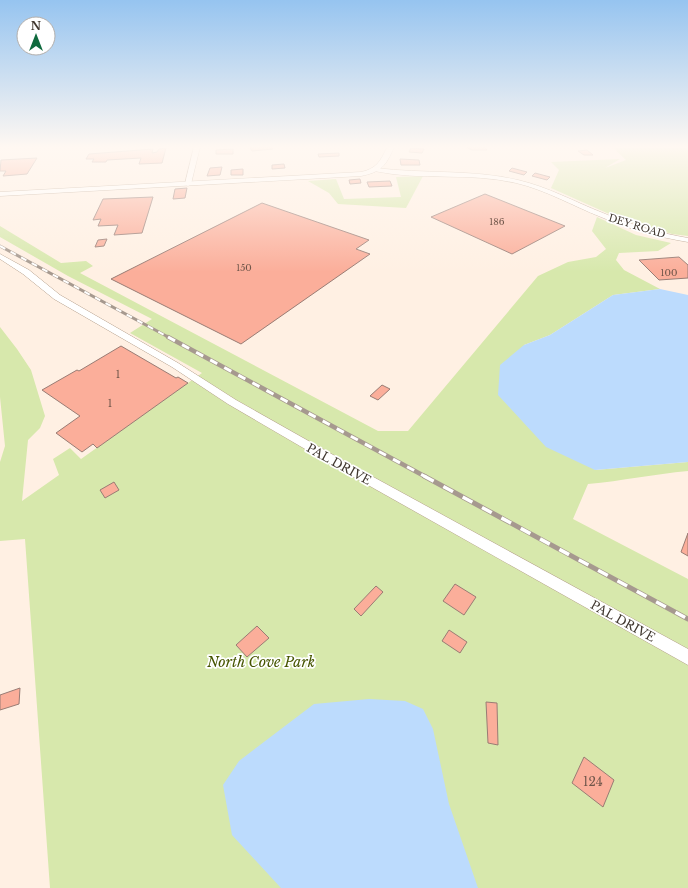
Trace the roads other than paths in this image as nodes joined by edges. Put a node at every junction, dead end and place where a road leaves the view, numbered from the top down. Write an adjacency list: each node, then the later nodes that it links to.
1 (105, 188): 3 (street)
2 (538, 188): 4 (street, DEY ROAD)
3 (0, 194)
4 (688, 240)
5 (0, 256): 6 (street, PAL DRIVE)
6 (688, 657)

